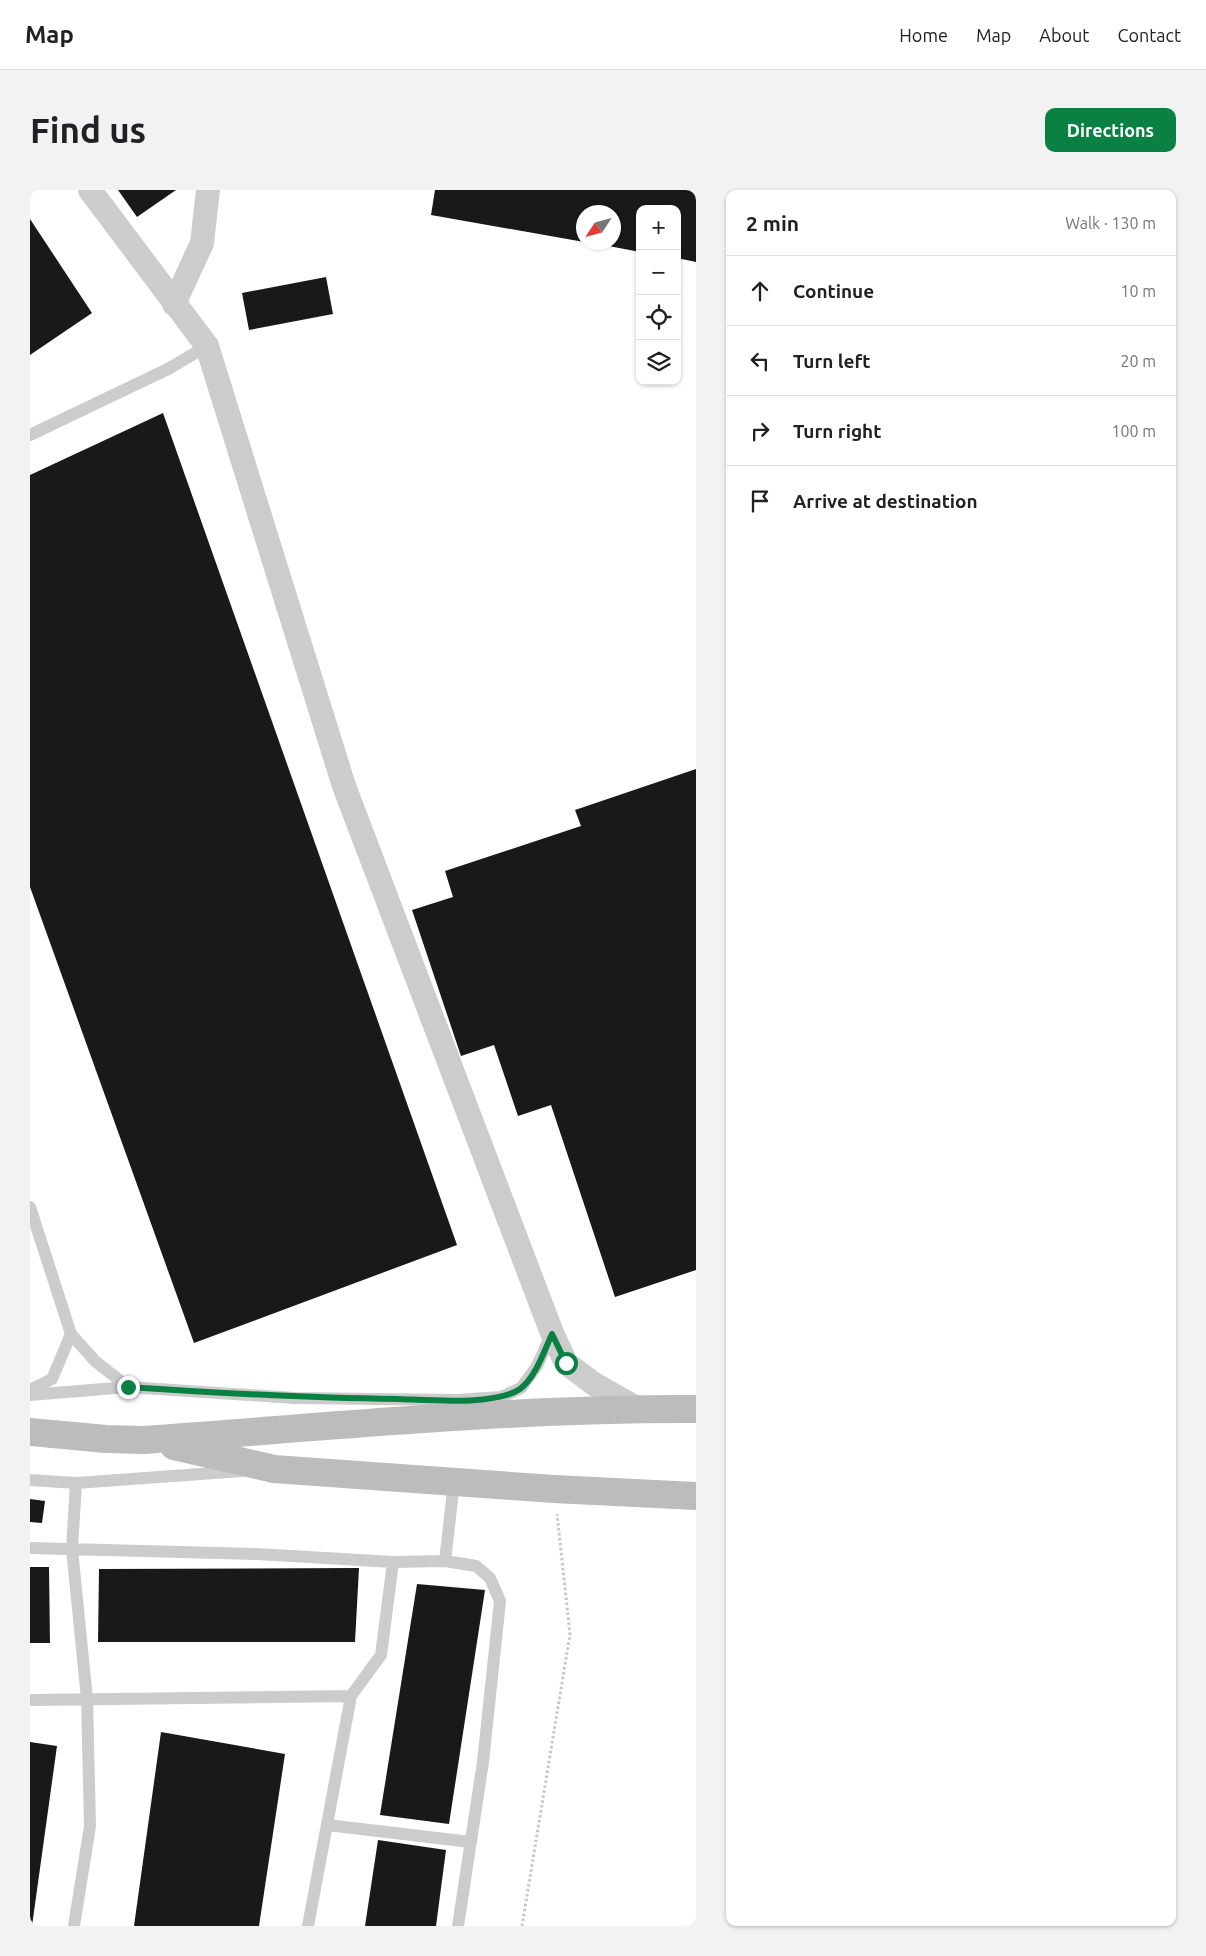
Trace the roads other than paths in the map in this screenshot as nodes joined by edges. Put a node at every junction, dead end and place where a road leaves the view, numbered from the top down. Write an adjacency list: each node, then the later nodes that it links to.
1 (90, 190): 3 (street)
2 (208, 190): 3 (street)
3 (174, 304): 4 (street)
4 (207, 346): 5 (lane); 8 (street)
5 (30, 435)
6 (30, 1207): 7 (lane)
7 (71, 1334): 9 (lane); 10 (lane)
8 (552, 1334): 9 (lane); 12 (street)
9 (128, 1387): 11 (lane)
10 (30, 1390)
11 (30, 1395)
12 (638, 1409): 13 (street); 15 (street)
13 (696, 1409)
14 (30, 1432): 15 (street)
15 (144, 1440): 16 (street)
16 (274, 1469): 18 (lane); 19 (street)
17 (30, 1480): 18 (lane)
18 (76, 1482): 22 (lane)
19 (454, 1482): 20 (street); 23 (lane)
20 (696, 1496)
21 (30, 1548): 22 (lane)
22 (72, 1549): 24 (lane); 26 (lane)
23 (445, 1561): 24 (lane); 29 (lane)
24 (393, 1562): 25 (lane)
25 (350, 1696): 26 (lane); 28 (lane)
26 (87, 1699): 27 (lane); 30 (lane)
27 (30, 1700)
28 (327, 1825): 29 (lane); 31 (lane)
29 (471, 1842): 32 (lane)
30 (74, 1926)
31 (308, 1926)
32 (458, 1926)

